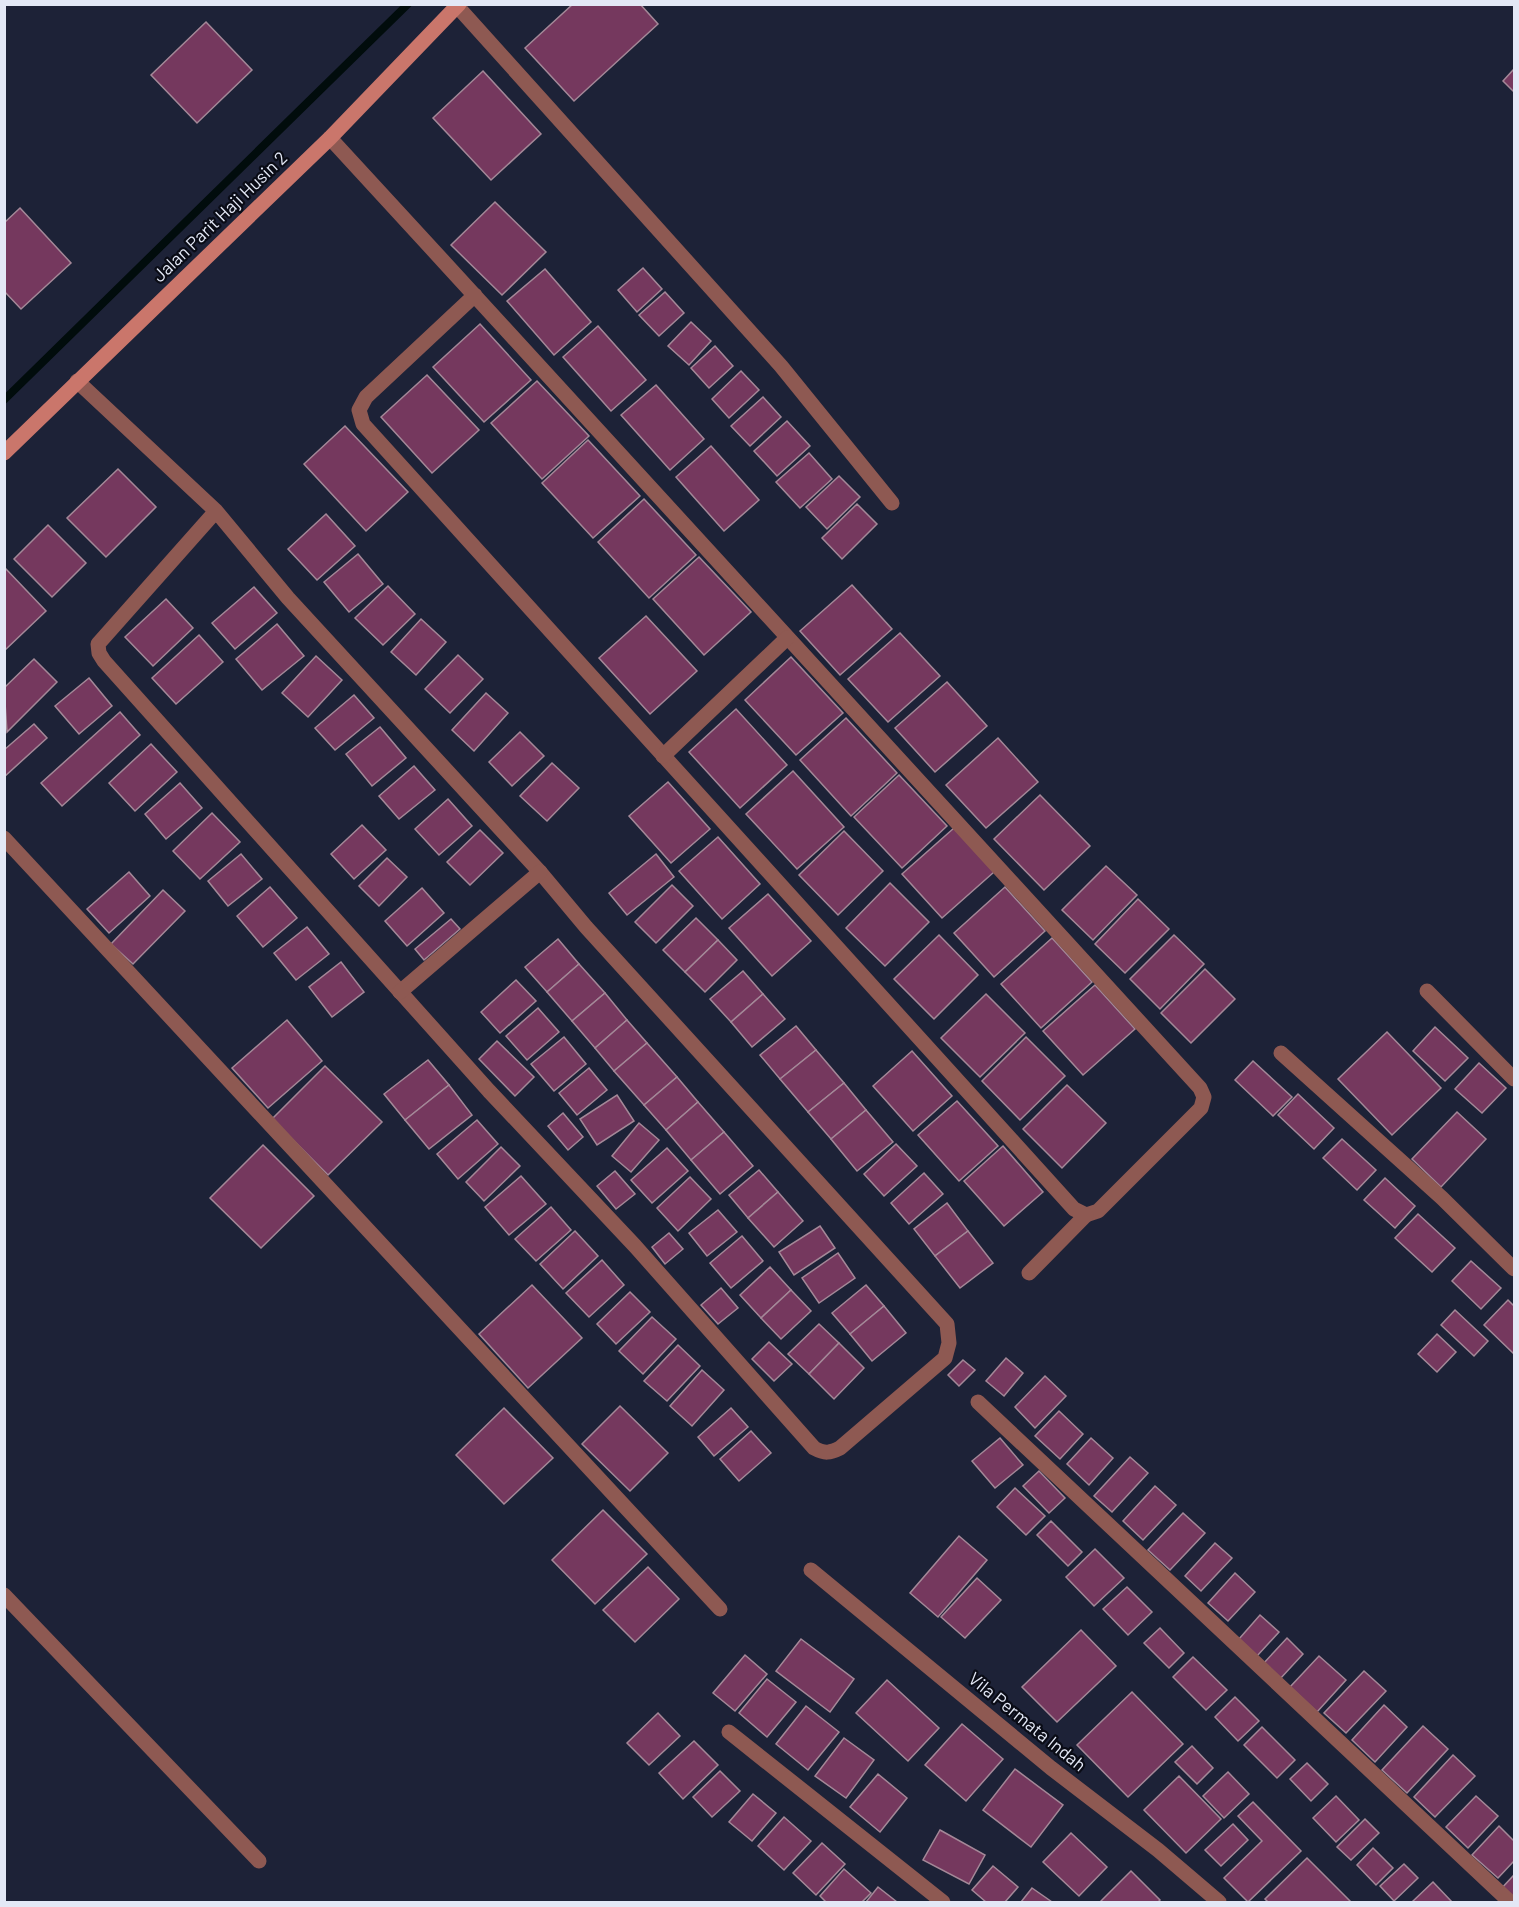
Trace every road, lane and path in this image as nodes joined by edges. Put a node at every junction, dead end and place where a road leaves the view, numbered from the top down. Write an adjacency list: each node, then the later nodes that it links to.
1 (458, 5): 2 (street, Jalan Parit Haji Husin 2); 6 (street)
2 (330, 138): 3 (street); 4 (street, Jalan Parit Haji Husin 2)
3 (475, 295): 8 (street); 9 (street)
4 (77, 381): 5 (street, Jalan Parit Haji Husin 2); 7 (street)
5 (4, 453)
6 (892, 503)
7 (216, 511): 11 (street); 13 (street)
8 (786, 638): 9 (street); 16 (street)
9 (663, 756): 16 (street)
10 (4, 838): 22 (street)
11 (540, 872): 13 (street); 13 (street)
12 (1426, 991): 15 (street)
13 (400, 992)
14 (1281, 1053): 17 (street)
15 (1515, 1079)
16 (1086, 1215): 18 (street)
17 (1515, 1269)
18 (1029, 1273)
19 (978, 1402): 27 (street)
20 (811, 1570): 26 (street, Vila Permata Indah)
21 (4, 1595): 24 (street)
22 (720, 1609)
23 (729, 1732): 25 (street)
24 (259, 1861)
25 (943, 1902)
26 (1219, 1902)
27 (1510, 1902)

